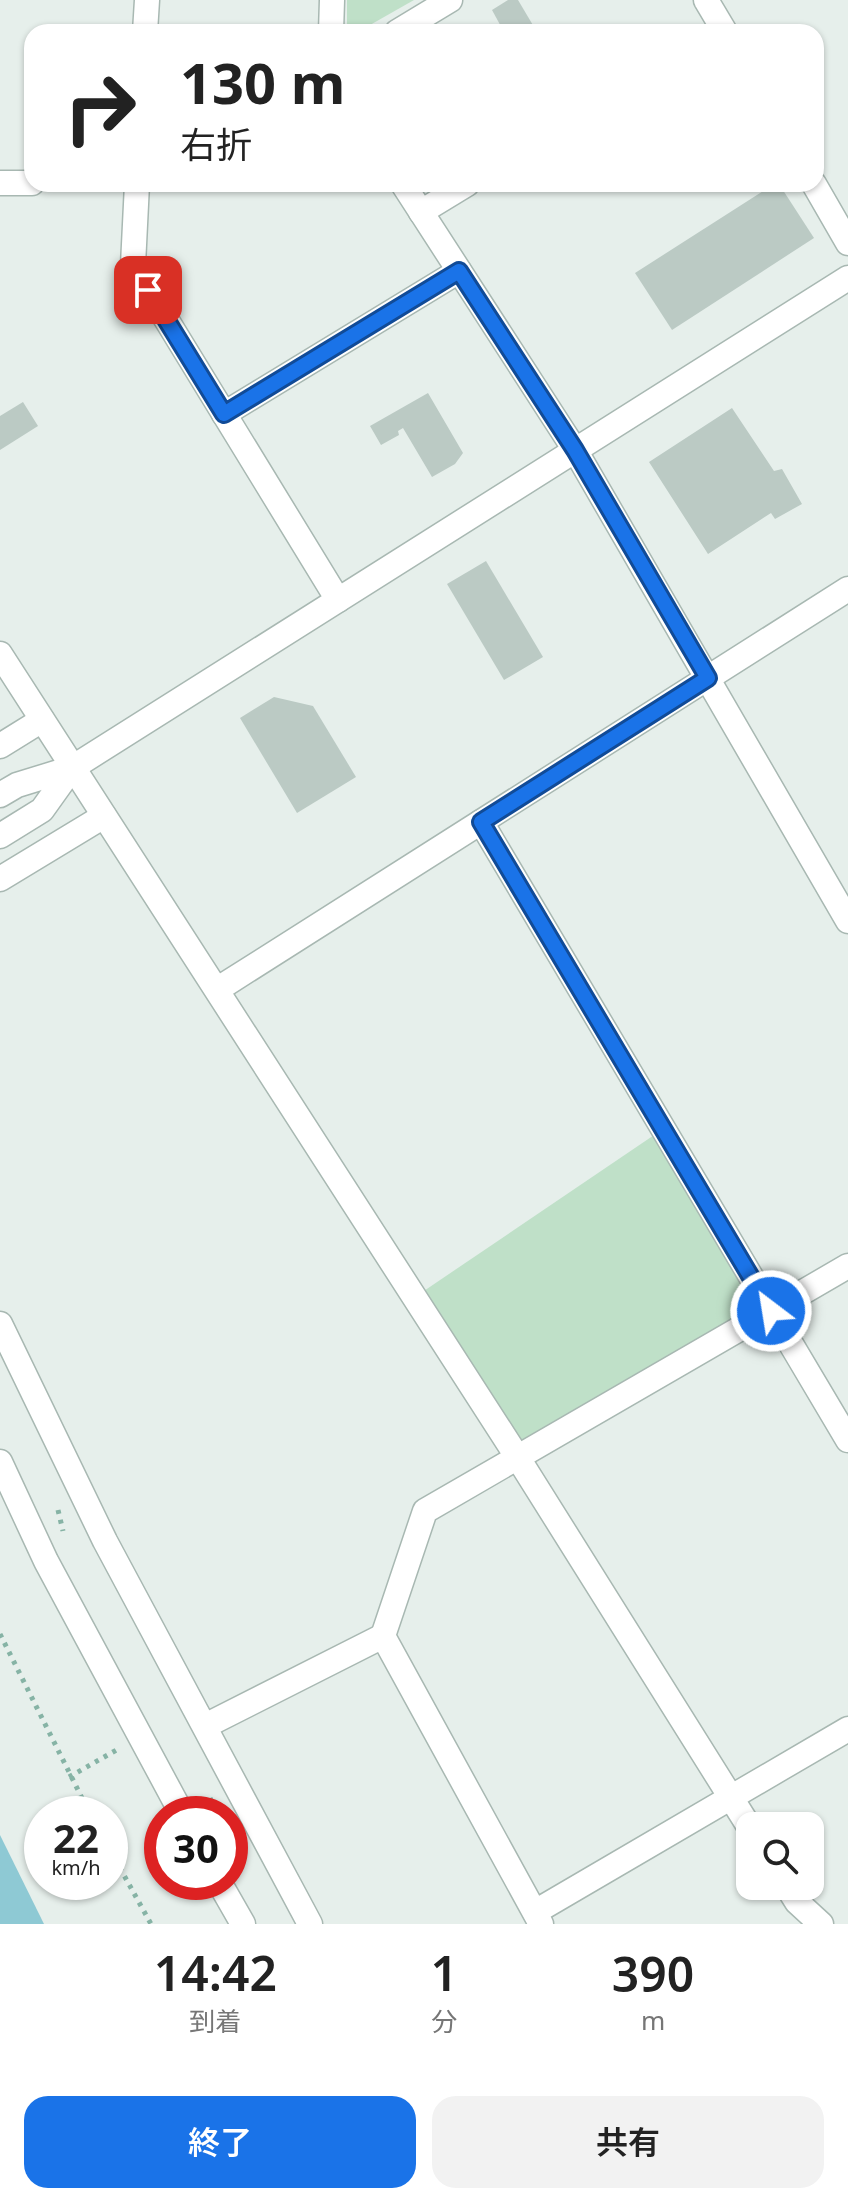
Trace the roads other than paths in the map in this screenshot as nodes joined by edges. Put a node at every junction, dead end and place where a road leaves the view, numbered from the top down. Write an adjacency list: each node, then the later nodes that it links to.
1 (147, 0): 5 (street)
2 (332, 0): 6 (street)
3 (450, 0): 7 (street)
4 (706, 0): 8 (street)
5 (146, 24)
6 (331, 24)
7 (410, 24)
8 (716, 24)
9 (0, 183): 10 (street)
10 (24, 183)
11 (137, 192): 19 (street)
12 (408, 192): 15 (street)
13 (454, 192): 15 (street)
14 (819, 192): 16 (street)
15 (421, 212): 17 (street)
16 (848, 243)
17 (459, 271): 19 (street); 20 (street)
18 (848, 278): 20 (street)
19 (224, 414): 22 (street)
20 (575, 450): 22 (street); 24 (street)
21 (848, 589): 24 (street)
22 (338, 600): 27 (street)
23 (0, 654): 25 (street)
24 (708, 678): 30 (street); 33 (street)
25 (42, 720): 26 (street); 27 (street)
26 (0, 746)
27 (72, 768): 28 (street); 29 (street); 31 (street)
28 (0, 795)
29 (104, 816): 32 (street); 34 (street)
30 (481, 822): 34 (street); 36 (street)
31 (0, 836)
32 (0, 879)
33 (848, 921)
34 (218, 989): 39 (street)
35 (848, 1266): 36 (street)
36 (771, 1311): 38 (street); 39 (street)
37 (0, 1324): 42 (street)
38 (848, 1440)
39 (518, 1458): 41 (street); 45 (street)
40 (0, 1462): 44 (street)
41 (383, 1636): 42 (street); 49 (street)
42 (205, 1726): 51 (street)
43 (848, 1729): 45 (street)
44 (172, 1796)
45 (731, 1797): 46 (street); 49 (street)
46 (740, 1812)
47 (229, 1900): 50 (street)
48 (796, 1900): 52 (street)
49 (538, 1918)
50 (243, 1924)
51 (310, 1924)
52 (821, 1924)

